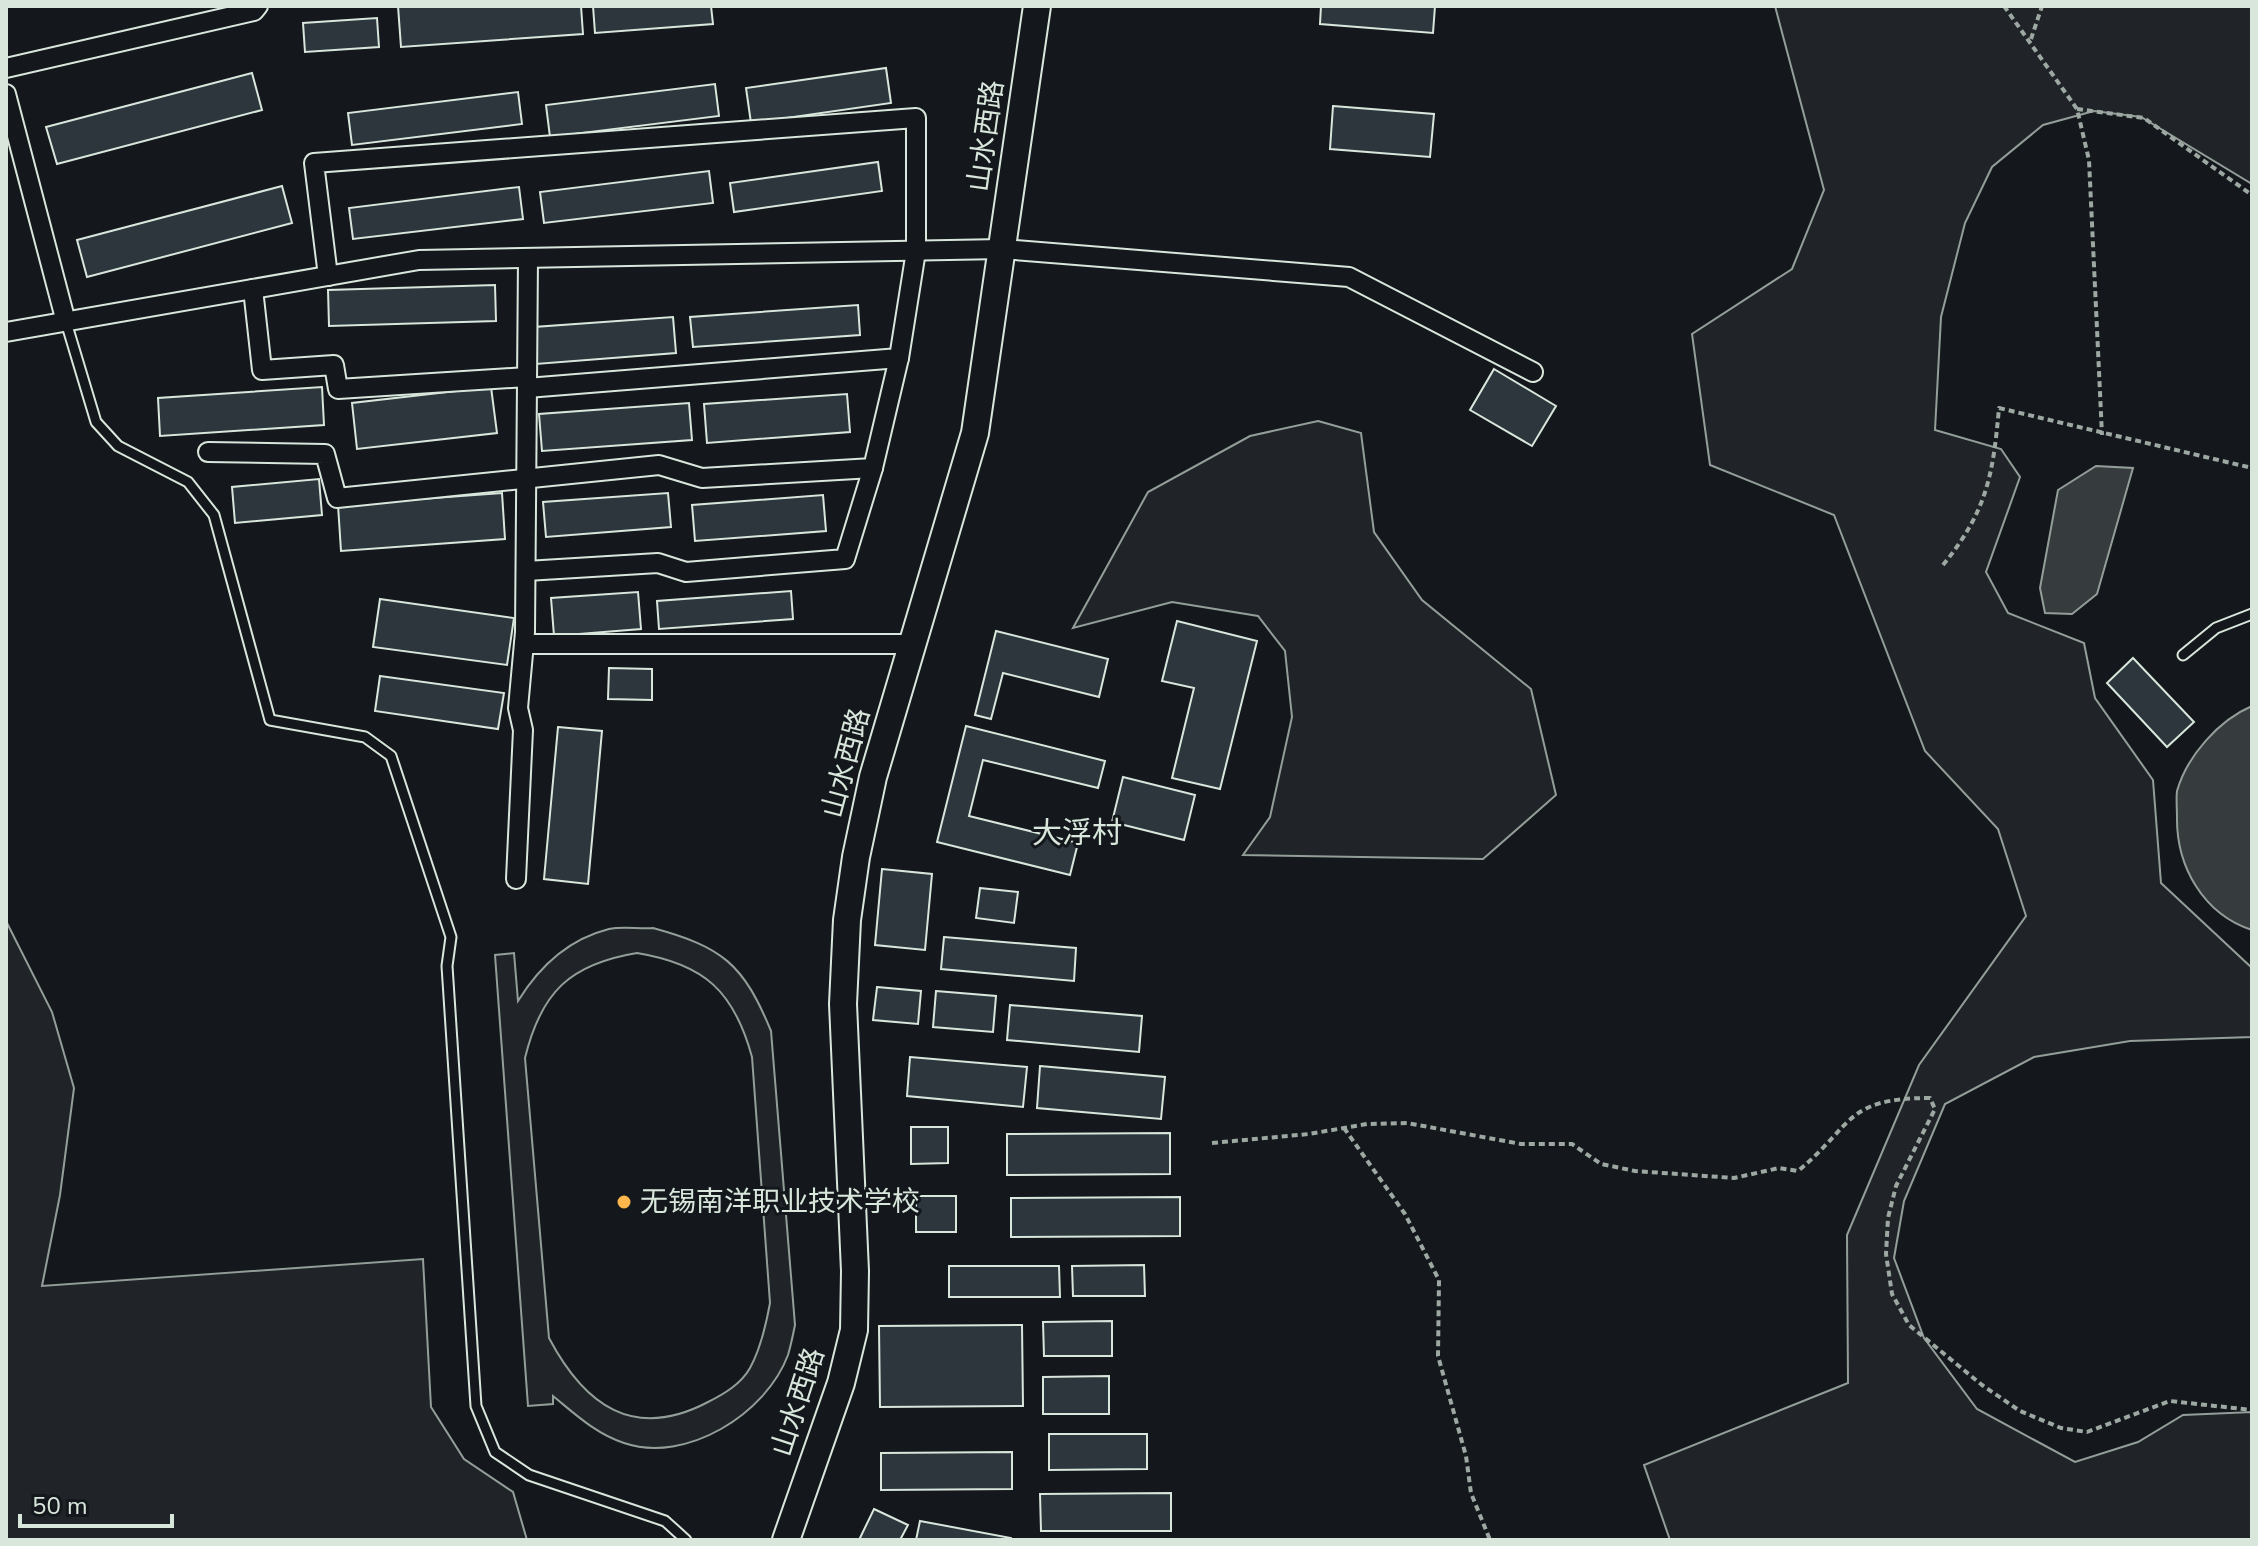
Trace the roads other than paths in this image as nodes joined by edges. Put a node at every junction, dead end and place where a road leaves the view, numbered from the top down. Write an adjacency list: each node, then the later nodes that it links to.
1 (258, 6): 3 (street)
2 (1037, 6): 5 (street, 山水西路)
3 (6, 68)
4 (6, 94): 10 (street)
5 (1002, 249): 6 (street); 13 (street); 21 (street, 山水西路)
6 (916, 251): 7 (street); 8 (street); 12 (street)
7 (528, 258): 8 (street); 14 (street)
8 (328, 276): 9 (street)
9 (253, 289): 10 (street); 14 (street)
10 (66, 322): 11 (street); 24 (lane)
11 (6, 332)
12 (899, 358): 14 (street); 16 (street)
13 (1533, 372)
14 (527, 382): 17 (street)
15 (208, 452): 17 (street)
16 (873, 468): 17 (street); 18 (street)
17 (526, 478): 18 (street)
18 (526, 571): 20 (street)
19 (2252, 614): 22 (lane)
20 (524, 644): 21 (street); 23 (street)
21 (912, 644): 25 (street, 山水西路)
22 (2183, 655)
23 (516, 879)
24 (686, 1540)
25 (786, 1540)

